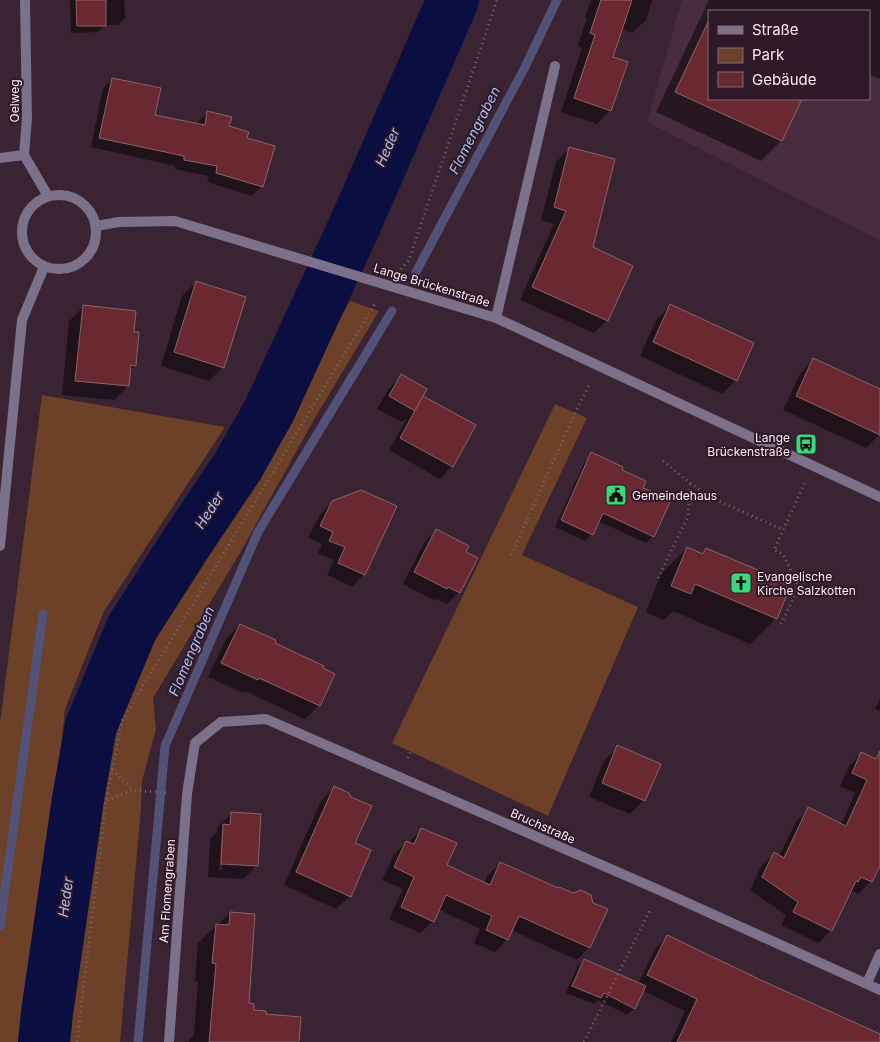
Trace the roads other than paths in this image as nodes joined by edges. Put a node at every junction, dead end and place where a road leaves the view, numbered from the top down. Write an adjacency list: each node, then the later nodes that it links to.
1 (25, 0): 3 (street, Oelweg)
2 (555, 66): 8 (street)
3 (24, 155): 4 (street); 5 (street)
4 (0, 158)
5 (48, 196): 6 (street); 7 (street)
6 (96, 226): 7 (street); 8 (street, Lange Brückenstraße)
7 (44, 267): 10 (street)
8 (496, 318): 9 (street, Lange Brückenstraße)
9 (880, 497)
10 (0, 546)
11 (195, 743): 13 (street, Bruchstraße); 15 (street, Am Flomengraben)
12 (880, 954): 13 (street)
13 (867, 983): 14 (street, Bruchstraße)
14 (880, 990)
15 (169, 1042)

